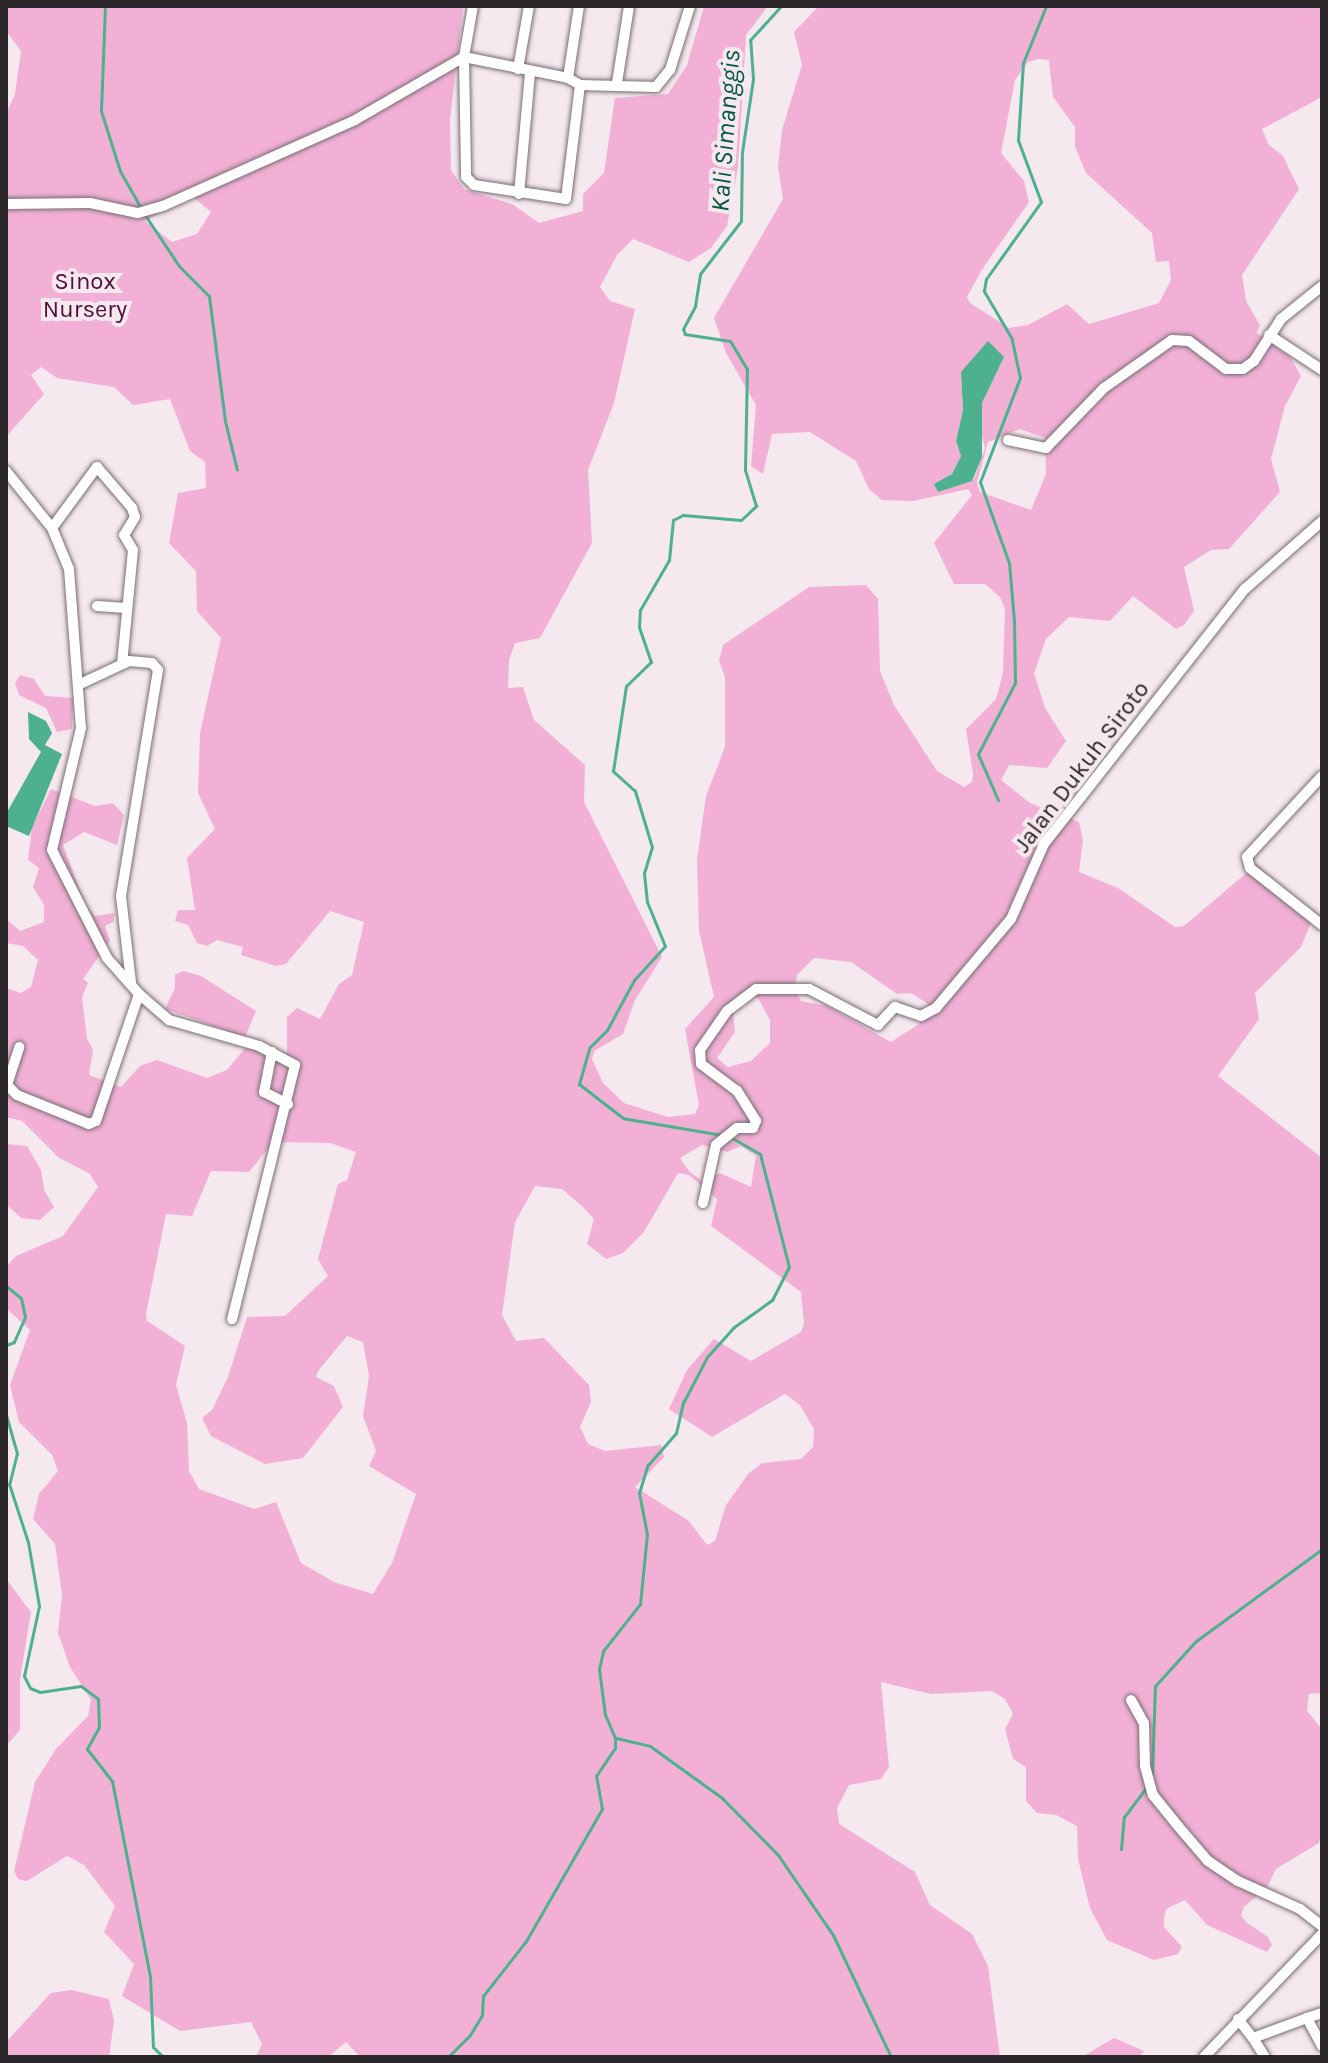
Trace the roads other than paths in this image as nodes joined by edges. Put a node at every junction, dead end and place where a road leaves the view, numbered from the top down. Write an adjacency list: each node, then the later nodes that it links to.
1 (473, 6): 6 (street)
2 (529, 6): 7 (street)
3 (579, 6): 9 (street)
4 (629, 6): 10 (street)
5 (690, 6): 10 (street)
6 (464, 57): 7 (street); 12 (street); 13 (street)
7 (518, 69): 8 (street)
8 (530, 73): 9 (street); 12 (street)
9 (568, 78): 11 (street)
10 (617, 83): 11 (street)
11 (580, 85): 12 (street)
12 (519, 194)
13 (6, 204)
14 (1322, 286): 15 (street)
15 (1269, 335): 16 (street); 17 (street)
16 (1322, 370)
17 (1008, 440)
18 (6, 471): 20 (street)
19 (1322, 521): 32 (street, Jalan Dukuh Siroto)
20 (52, 528): 22 (street); 24 (street)
21 (97, 606): 22 (street)
22 (126, 608): 23 (street)
23 (122, 664): 24 (street); 27 (street)
24 (78, 685): 27 (street)
25 (1322, 776): 26 (street)
26 (1322, 925)
27 (131, 983): 28 (street)
28 (139, 994): 29 (street); 30 (street)
29 (19, 1047)
30 (272, 1052): 31 (street); 31 (street)
31 (288, 1104): 33 (street)
32 (703, 1203)
33 (232, 1319)
34 (1131, 1700): 35 (street)
35 (1322, 1926)
36 (1322, 1934): 39 (street)
37 (1322, 2013): 38 (street)
38 (1307, 2018): 40 (street); 41 (street)
39 (1238, 2019): 40 (street); 42 (street)
40 (1253, 2038): 43 (street)
41 (1322, 2046)
42 (1204, 2057)
43 (1265, 2057)

